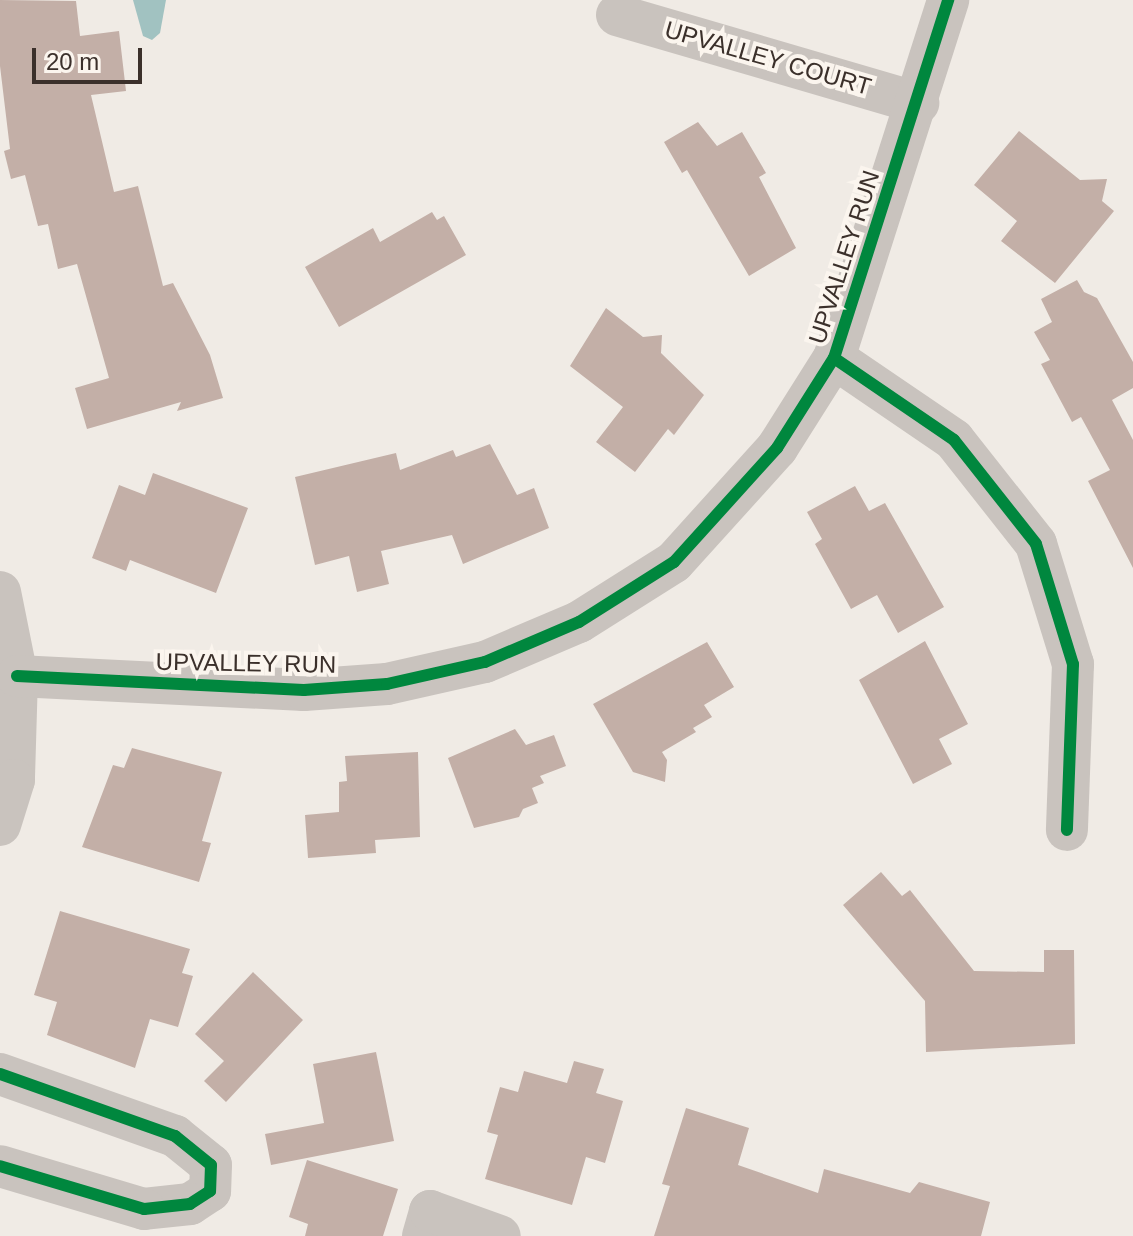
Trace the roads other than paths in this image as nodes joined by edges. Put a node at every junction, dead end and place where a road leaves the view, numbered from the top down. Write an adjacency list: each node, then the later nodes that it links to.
1 (948, 0): 3 (street, UPVALLEY RUN)
2 (617, 15): 3 (street, UPVALLEY COURT)
3 (918, 103): 4 (street, UPVALLEY RUN)
4 (834, 358): 6 (street, UPVALLEY RUN); 8 (street)
5 (0, 592): 6 (street)
6 (17, 676): 7 (street)
7 (0, 825)
8 (1067, 830)
9 (0, 1074): 10 (street)
10 (0, 1166)
11 (423, 1236): 12 (street)
12 (500, 1236)

